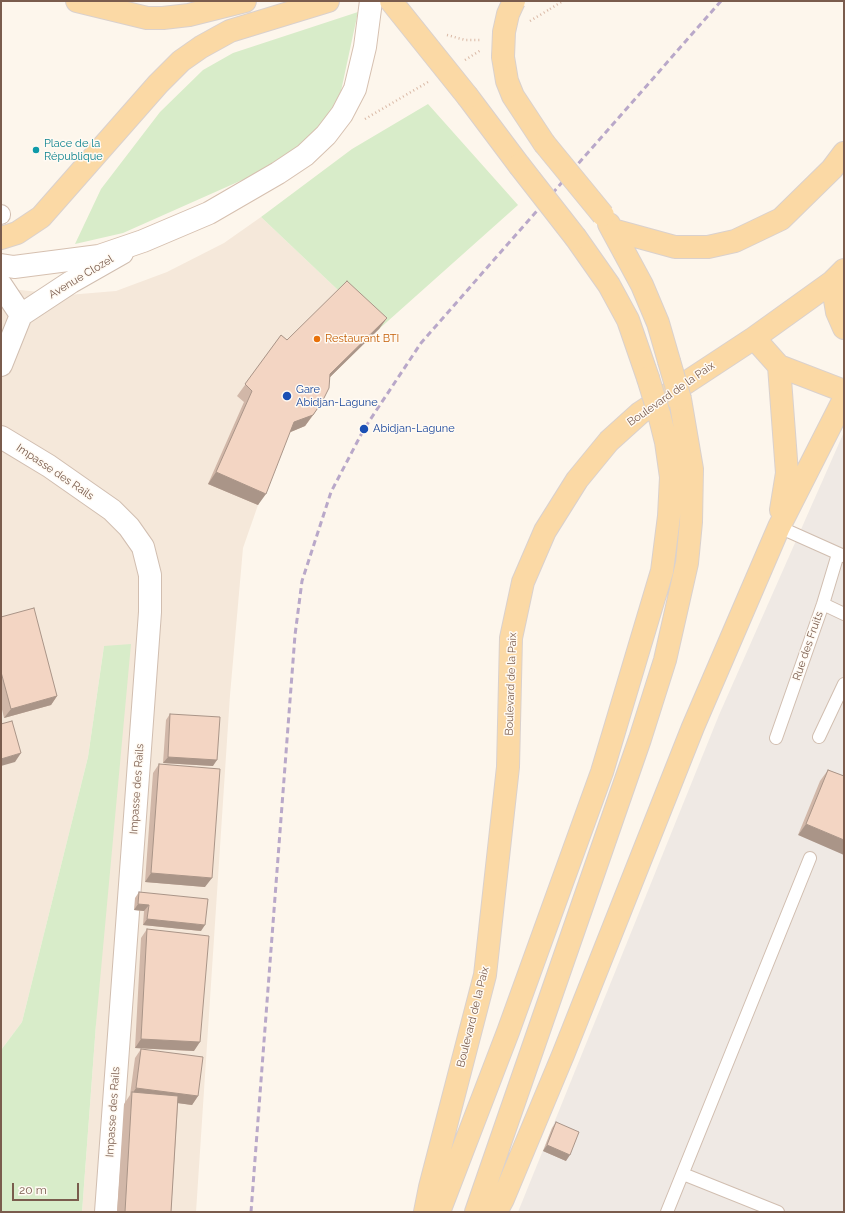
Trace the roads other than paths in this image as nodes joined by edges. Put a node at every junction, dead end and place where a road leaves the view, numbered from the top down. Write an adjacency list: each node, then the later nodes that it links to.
1 (77, 1): 7 (main road)
2 (245, 1): 7 (main road)
3 (327, 1): 10 (main road)
4 (370, 1): 11 (street)
5 (391, 1): 34 (main road, bridge)
6 (514, 1): 9 (main road, bridge)
7 (106, 5)
8 (844, 153): 9 (main road)
9 (608, 223): 35 (main road, bridge)
10 (1, 238)
11 (143, 241): 12 (street); 15 (street, Avenue Clozel)
12 (1, 265)
13 (838, 276): 16 (main road); 17 (main road, Boulevard de la Paix)
14 (1, 285): 15 (street)
15 (21, 315): 18 (street)
16 (844, 328)
17 (754, 338): 19 (main road); 33 (main road, Boulevard de la Paix)
18 (1, 365)
19 (779, 366): 20 (main road); 23 (main road)
20 (844, 391)
21 (844, 400): 23 (main road)
22 (1, 437): 32 (street, Impasse des Rails)
23 (779, 527): 24 (lane); 36 (main road)
24 (841, 555): 25 (lane, Rue des Fruits)
25 (822, 604): 26 (lane); 29 (lane, Rue des Fruits)
26 (844, 614)
27 (844, 684): 28 (lane)
28 (818, 737)
29 (776, 738)
30 (810, 858): 31 (lane)
31 (683, 1174): 37 (lane); 38 (lane)
32 (106, 1212)
33 (425, 1212)
34 (439, 1212)
35 (476, 1212)
36 (496, 1212)
37 (667, 1212)
38 (778, 1212)

